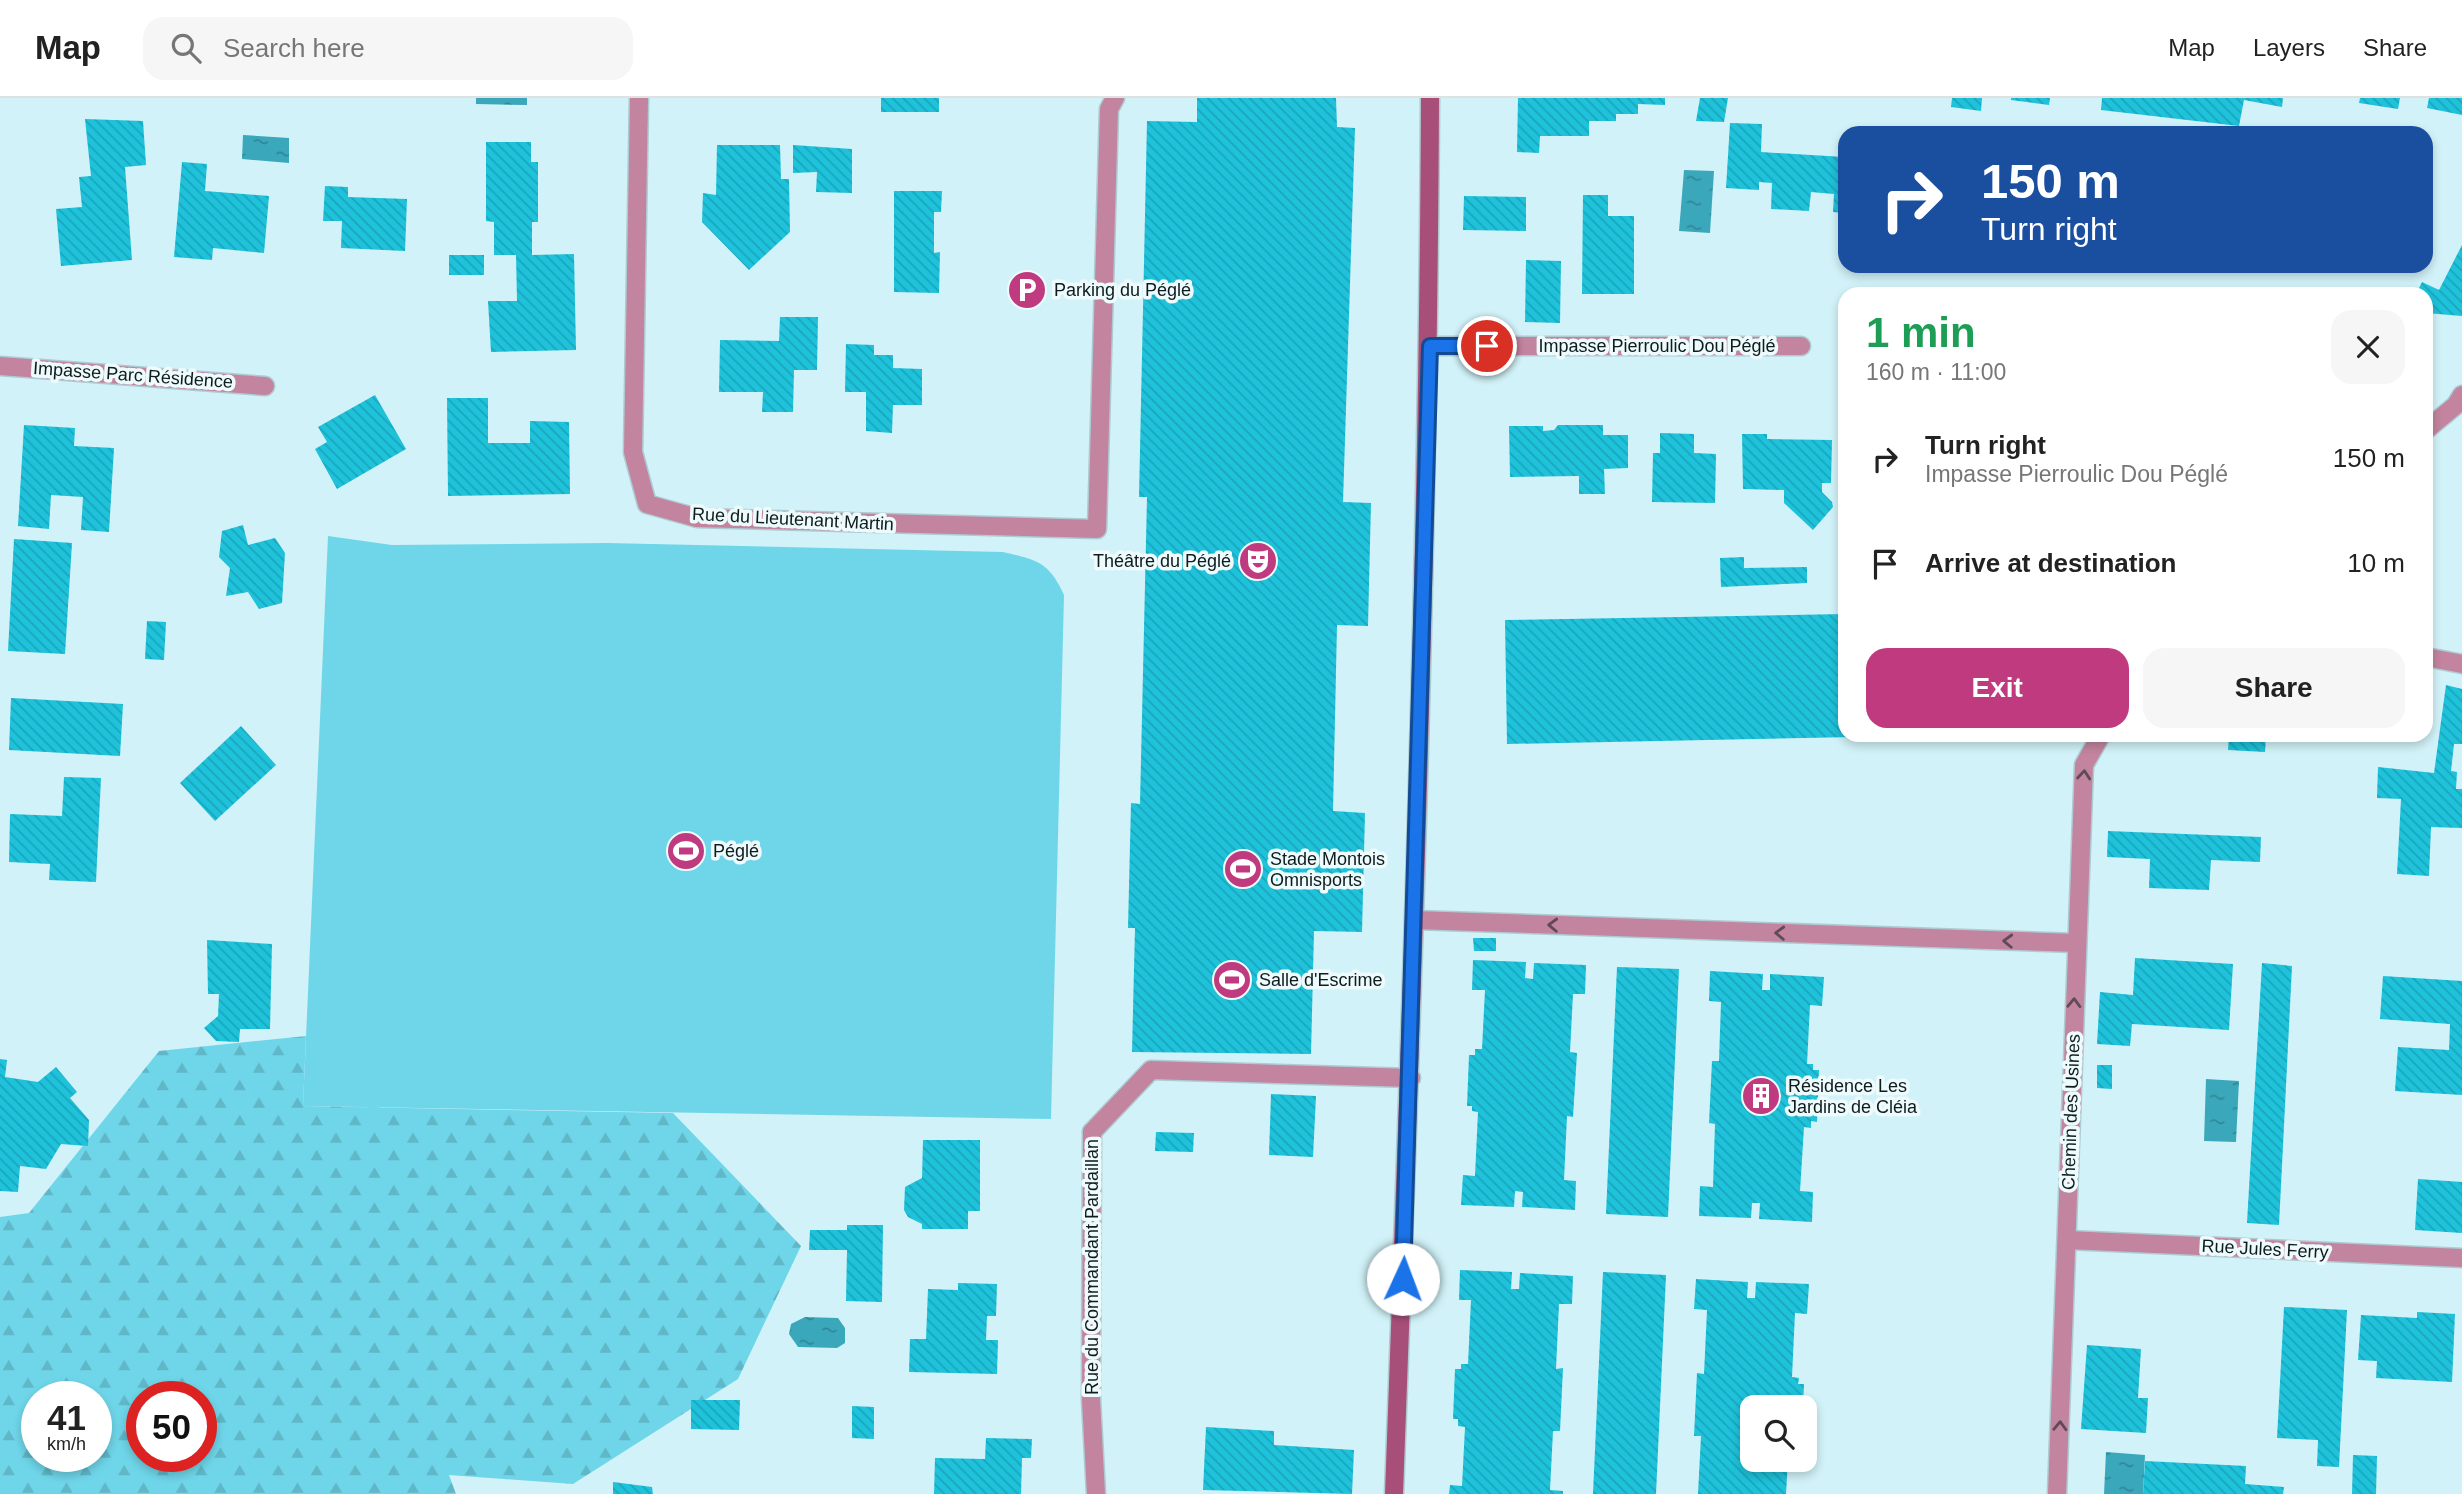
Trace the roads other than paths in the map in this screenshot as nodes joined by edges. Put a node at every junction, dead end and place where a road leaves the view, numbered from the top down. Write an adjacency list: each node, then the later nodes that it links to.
1 (639, 98): 2 (street, Rue du Lieutenant Martin)
2 (1115, 98)
3 (1430, 98): 4 (main road)
4 (1430, 346): 5 (street, Impasse Pierroulic Dou Péglé); 13 (main road)
5 (1801, 346)
6 (0, 366): 7 (street, Impasse Parc Résidence)
7 (265, 386)
8 (2462, 395): 9 (street)
9 (2433, 424)
10 (2433, 658): 11 (street)
11 (2462, 664)
12 (2097, 742): 14 (street, Chemin des Usines, one-way to 12)
13 (1415, 920): 14 (street, one-way to 13); 15 (main road)
14 (2076, 943): 16 (street, Chemin des Usines, one-way to 14)
15 (1411, 1078): 18 (street, Rue du Commandant Pardaillan); 19 (main road)
16 (2068, 1240): 17 (street, Rue Jules Ferry); 20 (street, Chemin des Usines, one-way to 16)
17 (2462, 1258)
18 (1096, 1494)
19 (1394, 1494)
20 (2057, 1494)

